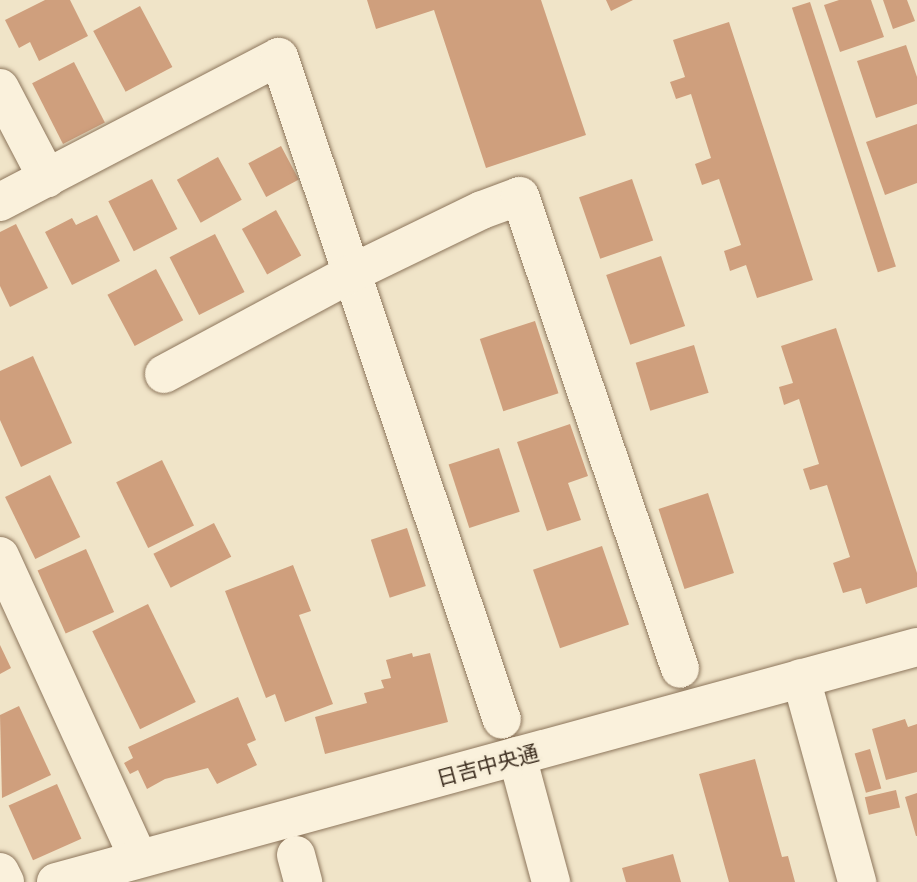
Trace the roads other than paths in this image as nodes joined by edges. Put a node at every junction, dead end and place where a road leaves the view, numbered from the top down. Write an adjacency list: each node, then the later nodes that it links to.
1 (0, 88): 2 (street)
2 (47, 178): 3 (street); 4 (street)
3 (0, 202)
4 (352, 273): 5 (street); 8 (street); 10 (street)
5 (164, 374)
6 (0, 556): 12 (street)
7 (917, 646): 9 (street, 日吉中央通)
8 (680, 669)
9 (801, 678): 11 (street, 日吉中央通); 17 (street)
10 (502, 720)
11 (517, 756): 12 (street, 日吉中央通); 16 (street)
12 (138, 858): 15 (street, 日吉中央通)
13 (0, 872): 14 (street)
14 (5, 882)
15 (56, 882)
16 (551, 882)
17 (857, 882)

